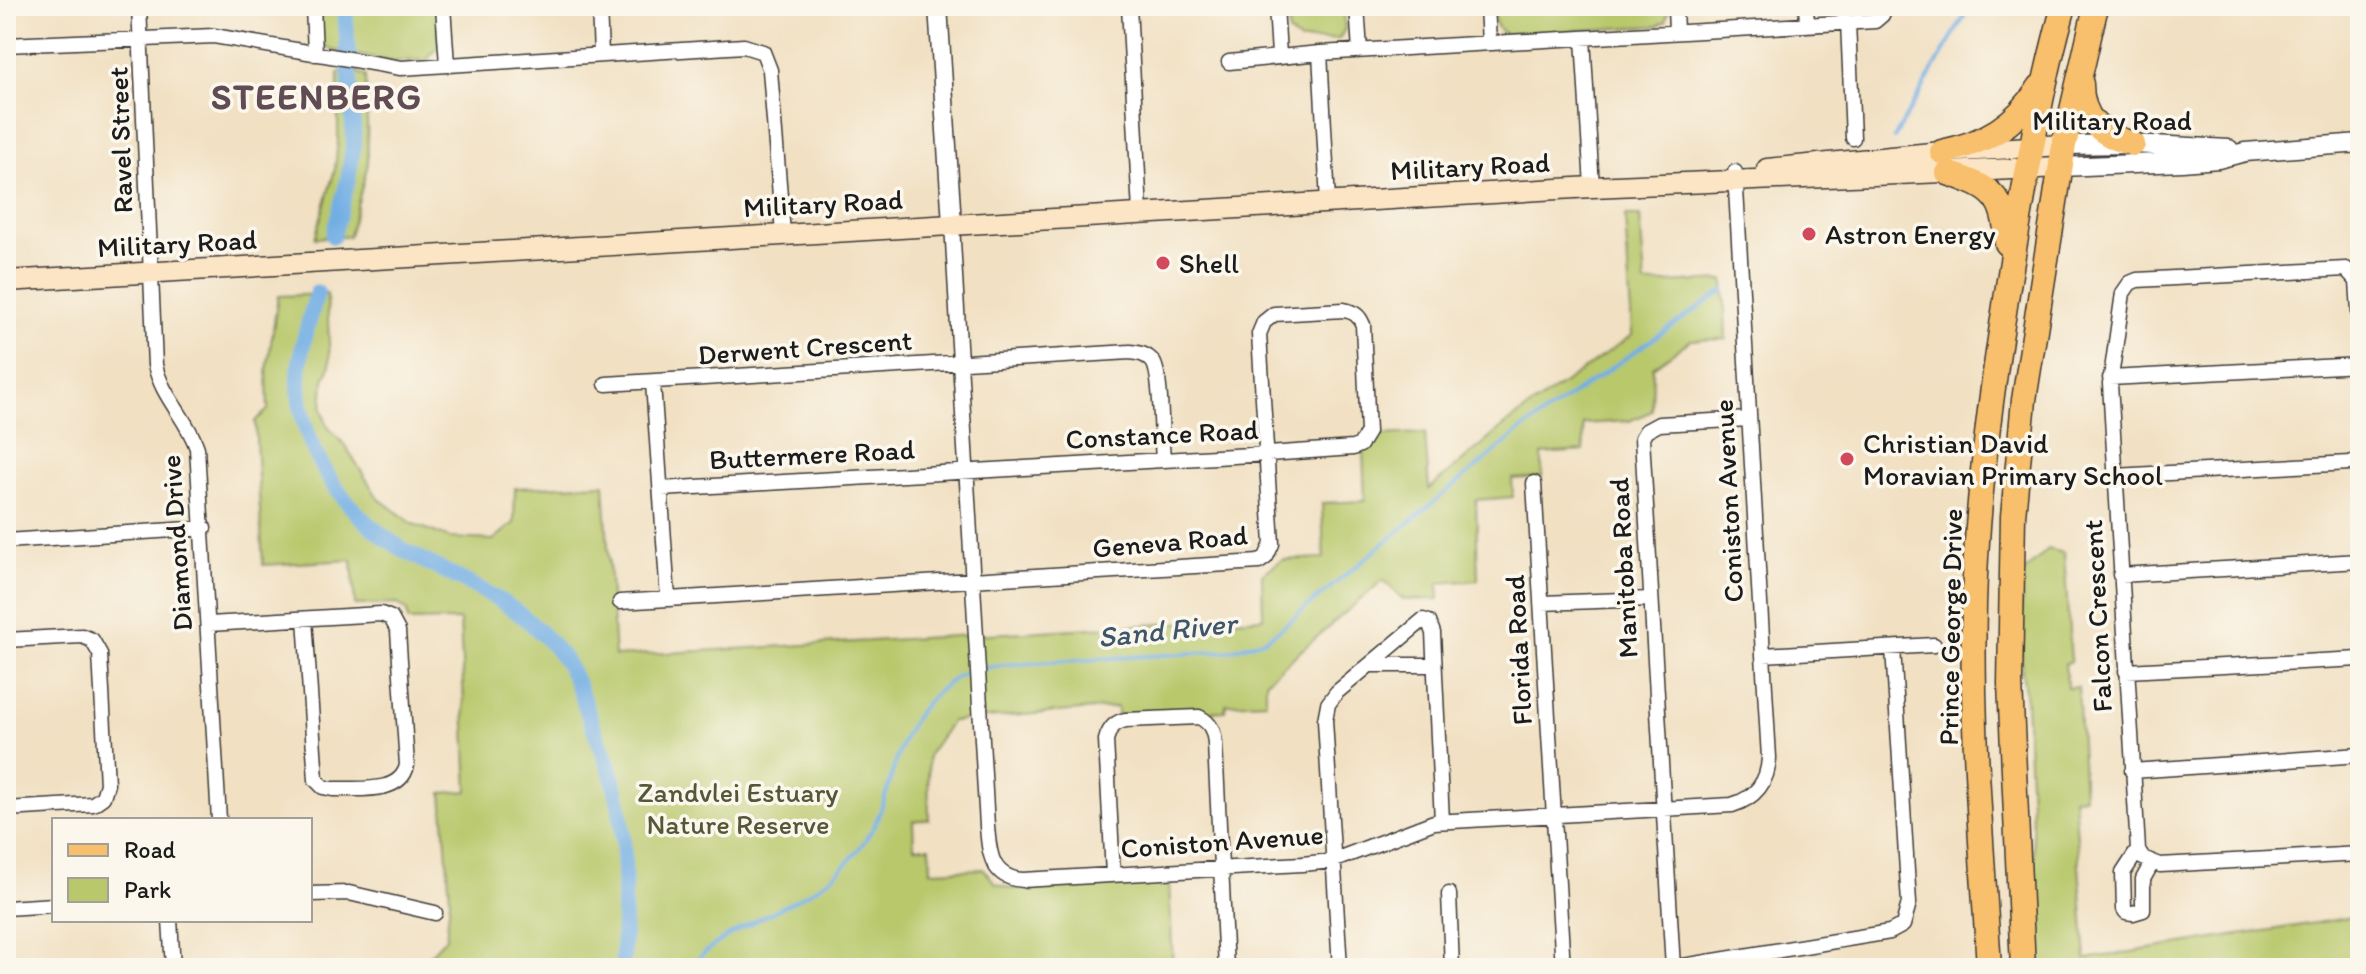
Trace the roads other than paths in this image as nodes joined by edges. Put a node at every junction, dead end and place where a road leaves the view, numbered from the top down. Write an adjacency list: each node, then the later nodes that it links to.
1 (139, 6): 19 (street, Ravel Street)
2 (313, 6): 24 (street)
3 (443, 6): 29 (street)
4 (599, 6): 25 (street)
5 (938, 6): 42 (street)
6 (1129, 6): 41 (street)
7 (1276, 6): 26 (street)
8 (1357, 6): 22 (street)
9 (1487, 6): 20 (street)
10 (1675, 6): 17 (street)
11 (1806, 6): 16 (street)
12 (2064, 6): 30 (main road, Prince George Drive)
13 (2096, 6): 27 (main road)
14 (1886, 7): 15 (street)
15 (1848, 22): 16 (street); 31 (street)
16 (1807, 25): 17 (street)
17 (1676, 32): 18 (street)
18 (1583, 38): 20 (street); 39 (street)
19 (142, 39): 21 (street); 24 (street); 44 (street, Ravel Street)
20 (1489, 43): 22 (street)
21 (6, 45)
22 (1360, 51): 23 (street)
23 (1320, 53): 26 (street); 40 (street)
24 (315, 54): 29 (street)
25 (601, 55): 29 (street); 43 (street)
26 (1279, 55): 28 (street)
27 (2082, 61): 33 (main road); 35 (main road)
28 (1229, 62)
29 (447, 65)
30 (2044, 79): 36 (main road, Prince George Drive); 37 (main road)
31 (1853, 138)
32 (2360, 143): 34 (street, Military Road)
33 (2133, 144): 34 (street, Military Road); 35 (street, Military Road)
34 (2245, 152): 35 (street, Military Road)
35 (2062, 156): 36 (main road, Military Road); 106 (main road)
36 (2029, 158): 37 (main road, Military Road); 46 (main road, Prince George Drive)
37 (1945, 163): 38 (main road, Military Road); 46 (main road)
38 (1735, 177): 39 (main road, Military Road); 53 (street, Coniston Avenue)
39 (1592, 187): 40 (main road, Military Road)
40 (1328, 202): 41 (main road, Military Road)
41 (1140, 213): 42 (main road, Military Road)
42 (952, 224): 43 (main road, Military Road); 48 (street, Coniston Avenue)
43 (783, 234): 44 (main road, Military Road)
44 (151, 272): 45 (main road, Military Road); 61 (street, Diamond Drive)
45 (6, 281)
46 (2005, 305): 105 (main road, Prince George Drive)
47 (2360, 327): 50 (street, Falcon Crescent)
48 (960, 363): 51 (street, Derwent Crescent); 56 (street, Derwent Crescent); 57 (street, Coniston Avenue)
49 (2360, 365): 50 (street)
50 (2110, 378): 58 (street, Falcon Crescent)
51 (653, 383): 52 (street, Derwent Crescent); 60 (street)
52 (606, 384)
53 (1749, 419): 67 (street, Manitoba Road); 75 (street, Coniston Avenue)
54 (1268, 454): 54 (street, Constance Road); 56 (street, Constance Road); 65 (street, Geneva Road)
55 (2360, 459): 58 (street)
56 (1163, 460): 57 (street, Constance Road)
57 (966, 471): 60 (street, Buttermere Road); 65 (street, Coniston Avenue)
58 (2115, 476): 64 (street, Falcon Crescent)
59 (1534, 483): 69 (street, Florida Road)
60 (661, 489): 66 (street)
61 (204, 528): 62 (street); 71 (street, Diamond Drive)
62 (6, 541)
63 (2360, 561): 64 (street)
64 (2120, 575): 79 (street, Falcon Crescent)
65 (973, 581): 66 (street); 92 (street, Coniston Avenue)
66 (668, 598): 68 (street)
67 (1651, 599): 69 (street); 82 (street, Manitoba Road)
68 (620, 602)
69 (1542, 603): 84 (street, Florida Road)
70 (305, 619): 70 (street); 71 (street)
71 (209, 624): 85 (street, Diamond Drive)
72 (6, 640): 83 (street)
73 (1934, 645): 74 (street)
74 (1893, 648): 75 (street); 104 (street)
75 (1763, 655): 82 (street, Coniston Avenue)
76 (2360, 659): 79 (street)
77 (1370, 665): 78 (street); 78 (street); 89 (street)
78 (1434, 665): 86 (street)
79 (2126, 671): 81 (street, Falcon Crescent)
80 (2360, 755): 81 (street)
81 (2132, 771): 87 (street, Falcon Crescent)
82 (1662, 808): 84 (street, Coniston Avenue); 104 (street, Manitoba Road)
83 (6, 809)
84 (1554, 814): 86 (street, Coniston Avenue); 103 (street, Florida Road)
85 (219, 818)
86 (1442, 821): 89 (street, Coniston Avenue)
87 (2138, 850): 90 (street); 90 (street, Falcon Crescent)
88 (2360, 854): 90 (street)
89 (1332, 861): 91 (street, Coniston Avenue); 101 (street)
90 (2152, 863)
91 (1223, 869): 92 (street, Coniston Avenue); 92 (street); 100 (street)
92 (1113, 875)
93 (312, 894): 97 (street)
94 (1449, 894): 102 (street)
95 (52, 905): 96 (street)
96 (6, 908)
97 (435, 913)
98 (170, 922): 99 (street)
99 (173, 968)
100 (1226, 968)
101 (1340, 968)
102 (1452, 968)
103 (1563, 968)
104 (1672, 968)
105 (1989, 968)
106 (2023, 968)

